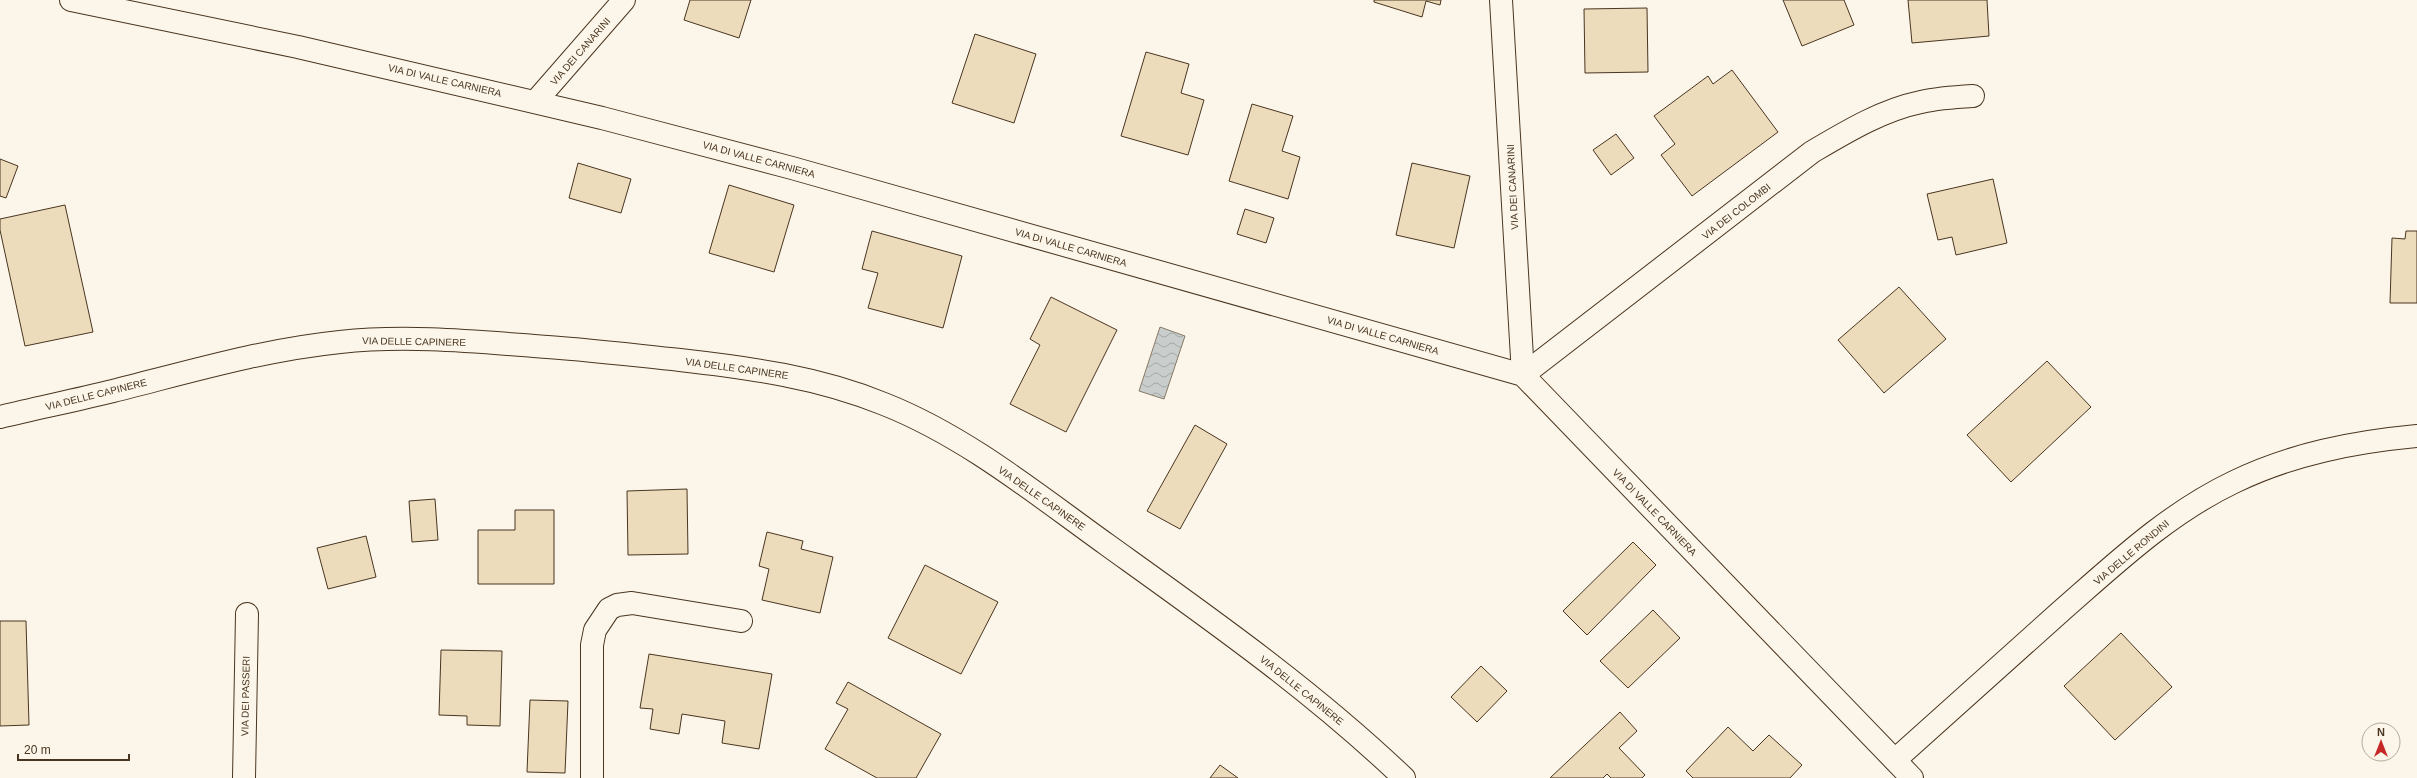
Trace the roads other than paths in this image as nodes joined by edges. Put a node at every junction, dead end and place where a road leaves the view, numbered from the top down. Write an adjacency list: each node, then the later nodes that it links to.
1 (71, 0): 5 (street, VIA DI VALLE CARNIERA)
2 (624, 0): 5 (street, VIA DEI CANARINI)
3 (1501, 0): 6 (street, VIA DEI CANARINI)
4 (1973, 96): 6 (street, VIA DEI COLOMBI)
5 (536, 101): 6 (street, VIA DI VALLE CARNIERA)
6 (1523, 375): 11 (street, VIA DI VALLE CARNIERA)
7 (0, 417): 14 (street, VIA DELLE CAPINERE)
8 (2417, 436): 11 (street, VIA DELLE RONDINI)
9 (247, 614): 12 (street, VIA DEI PASSERI)
10 (741, 621): 13 (street)
11 (1895, 760): 15 (street, VIA DI VALLE CARNIERA)
12 (244, 778)
13 (592, 778)
14 (1404, 778)
15 (1912, 778)

